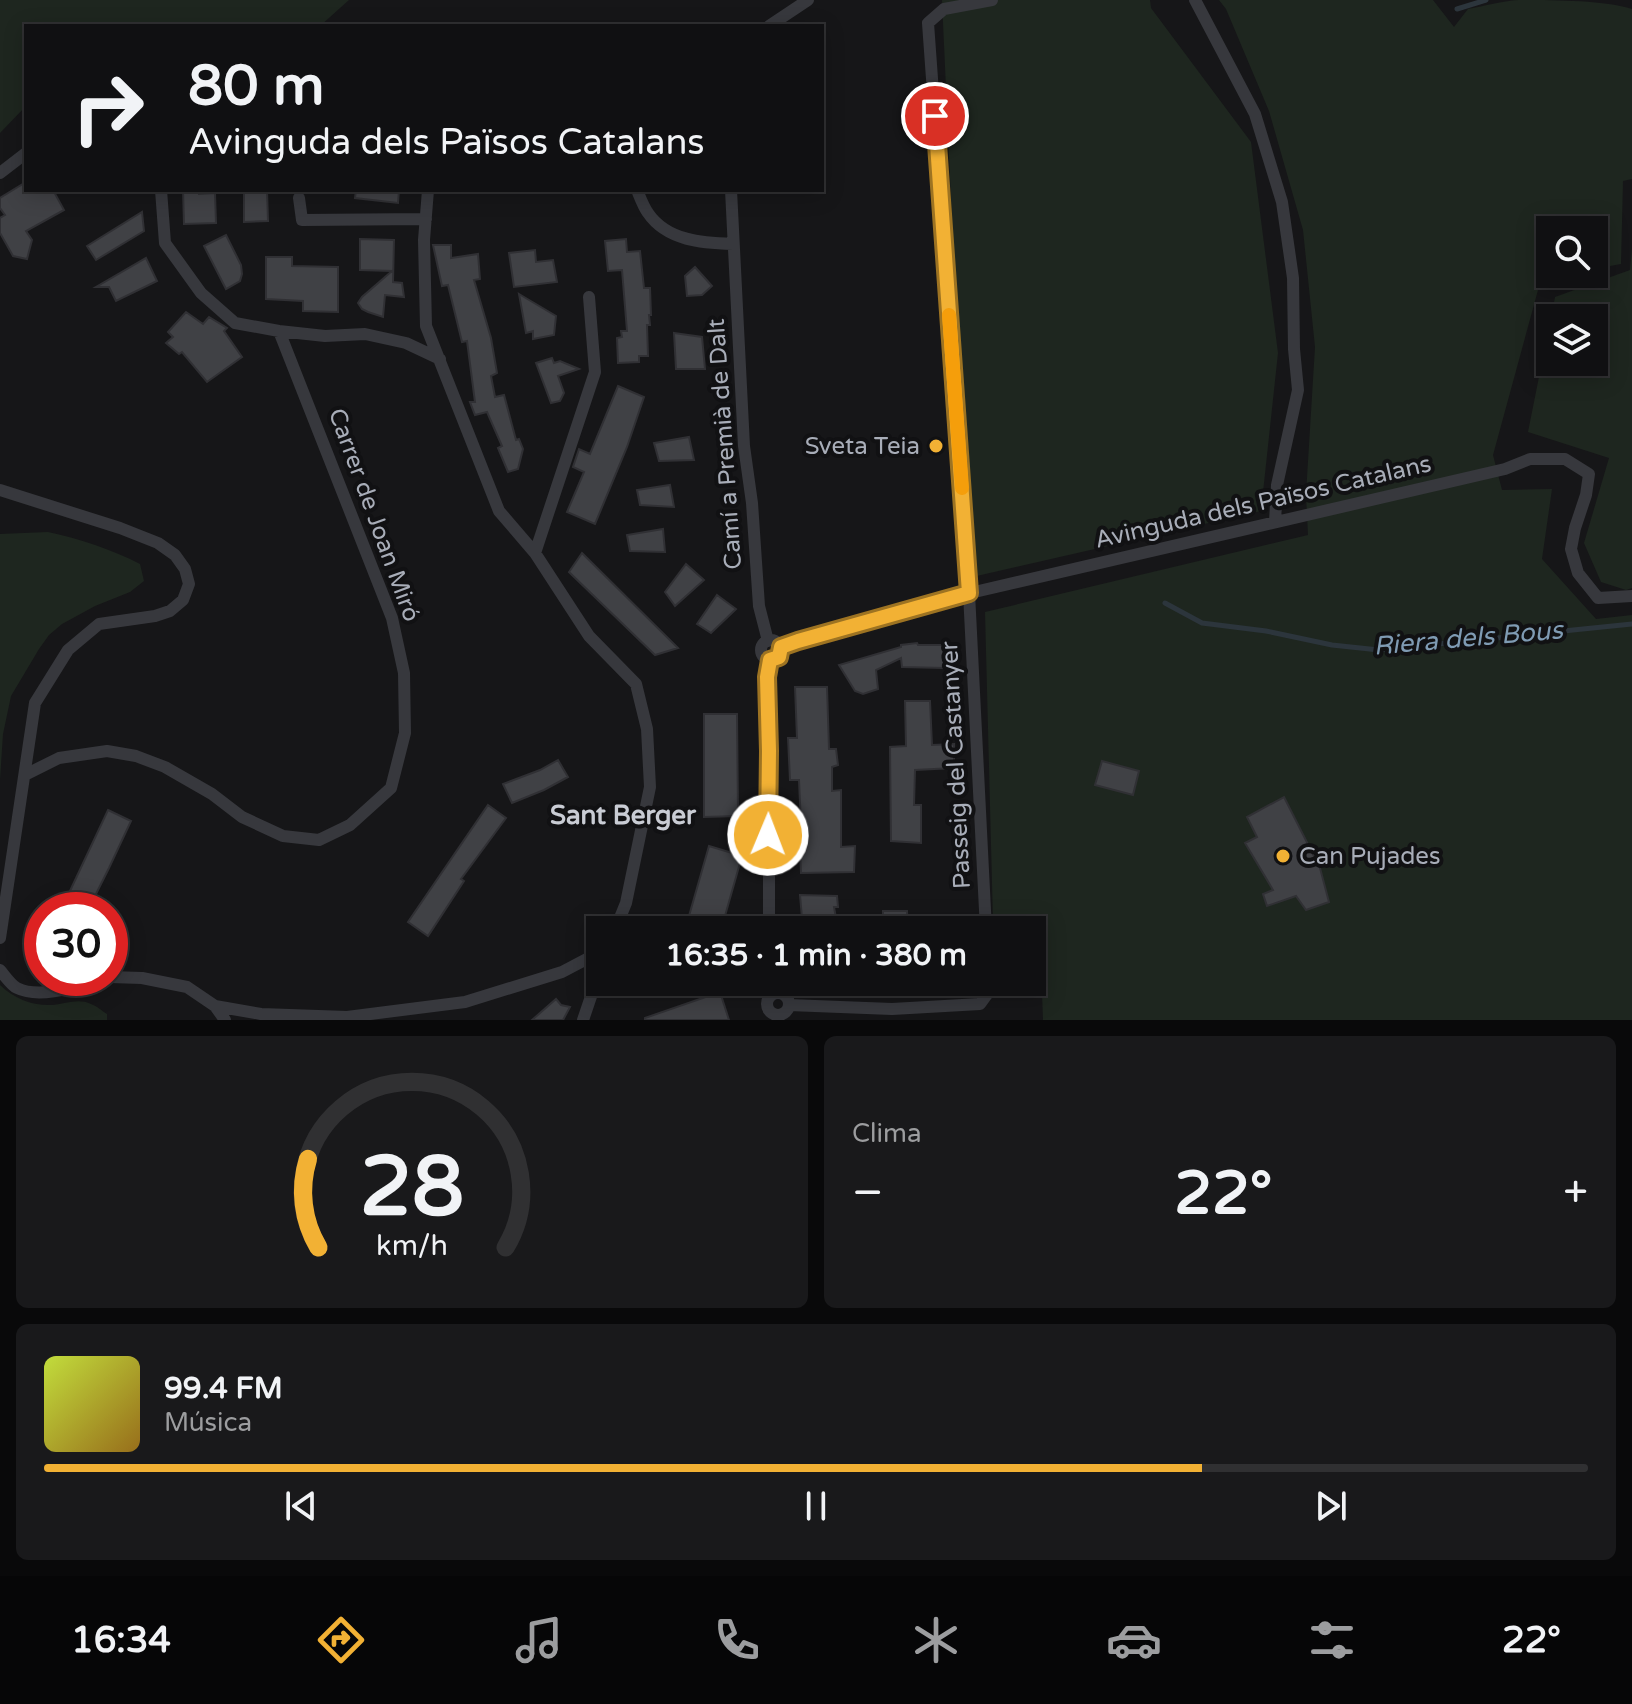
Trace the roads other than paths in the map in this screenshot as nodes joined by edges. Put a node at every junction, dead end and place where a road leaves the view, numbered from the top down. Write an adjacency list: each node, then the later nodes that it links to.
1 (808, 0): 4 (street)
2 (992, 0): 20 (street, Passeig del Castanyer)
3 (1195, 0): 18 (street)
4 (774, 23)
5 (24, 155): 6 (street)
6 (0, 173)
7 (161, 192): 15 (street)
8 (428, 192): 12 (street)
9 (638, 192): 13 (street)
10 (731, 192): 13 (street, Camí a Premià de Dalt)
11 (299, 198): 12 (street)
12 (426, 219): 16 (street)
13 (733, 244): 22 (street, Camí a Premià de Dalt)
14 (589, 297): 19 (street)
15 (279, 331): 16 (street); 25 (street, Carrer de Joan Miró)
16 (440, 359): 19 (street)
17 (0, 490): 25 (street)
18 (1275, 522): 20 (street, Avinguda dels Països Catalans); 21 (street, Avinguda dels Països Catalans)
19 (535, 553): 26 (street)
20 (969, 593): 23 (street, Avinguda dels Països Catalans); 28 (street, Passeig del Castanyer)
21 (1632, 596)
22 (768, 641): 23 (street); 24 (street)
23 (781, 647): 24 (street)
24 (770, 660): 27 (street)
25 (25, 775): 29 (street)
26 (621, 916)
27 (769, 916)
28 (985, 916)
29 (0, 938)
30 (586, 959): 37 (street)
31 (0, 970): 33 (street)
32 (128, 978): 37 (street)
33 (24, 991)
34 (591, 996): 40 (street)
35 (770, 996): 38 (street)
36 (986, 996): 38 (street)
37 (215, 1006): 39 (street)
38 (783, 1013)
39 (225, 1020)
40 (583, 1020)

